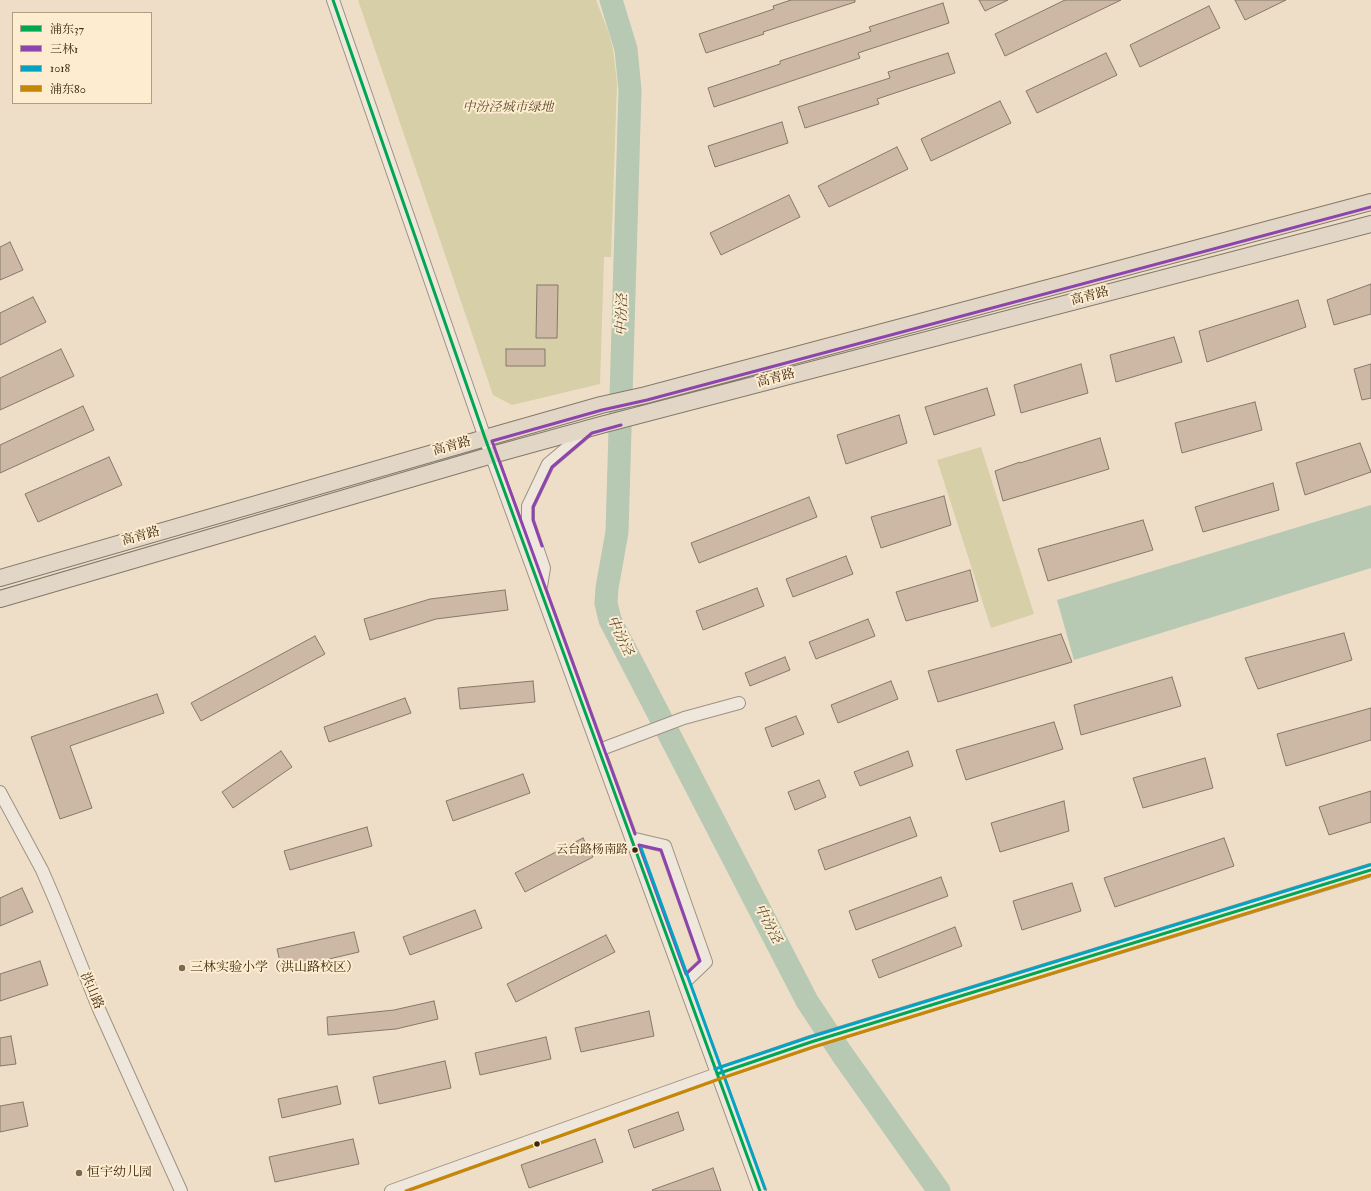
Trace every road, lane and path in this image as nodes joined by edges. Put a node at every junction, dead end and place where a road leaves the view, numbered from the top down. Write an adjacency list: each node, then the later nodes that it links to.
1 (333, 0): 5 (street)
2 (1371, 202): 5 (main road, 高青路)
3 (1371, 224): 4 (main road, 高青路)
4 (596, 427): 6 (main road, 高青路); 8 (street)
5 (485, 438): 6 (street); 7 (main road, 高青路)
6 (492, 455): 8 (street); 9 (main road, 高青路)
7 (0, 578)
8 (541, 589): 11 (street)
9 (0, 599)
10 (739, 703): 11 (street)
11 (599, 750): 13 (street)
12 (0, 792): 17 (street, 洪山路)
13 (631, 838): 15 (street); 15 (street)
14 (1371, 870): 16 (street)
15 (684, 983): 16 (street)
16 (717, 1074): 18 (street); 19 (street)
17 (181, 1191)
18 (391, 1191)
19 (760, 1191)

